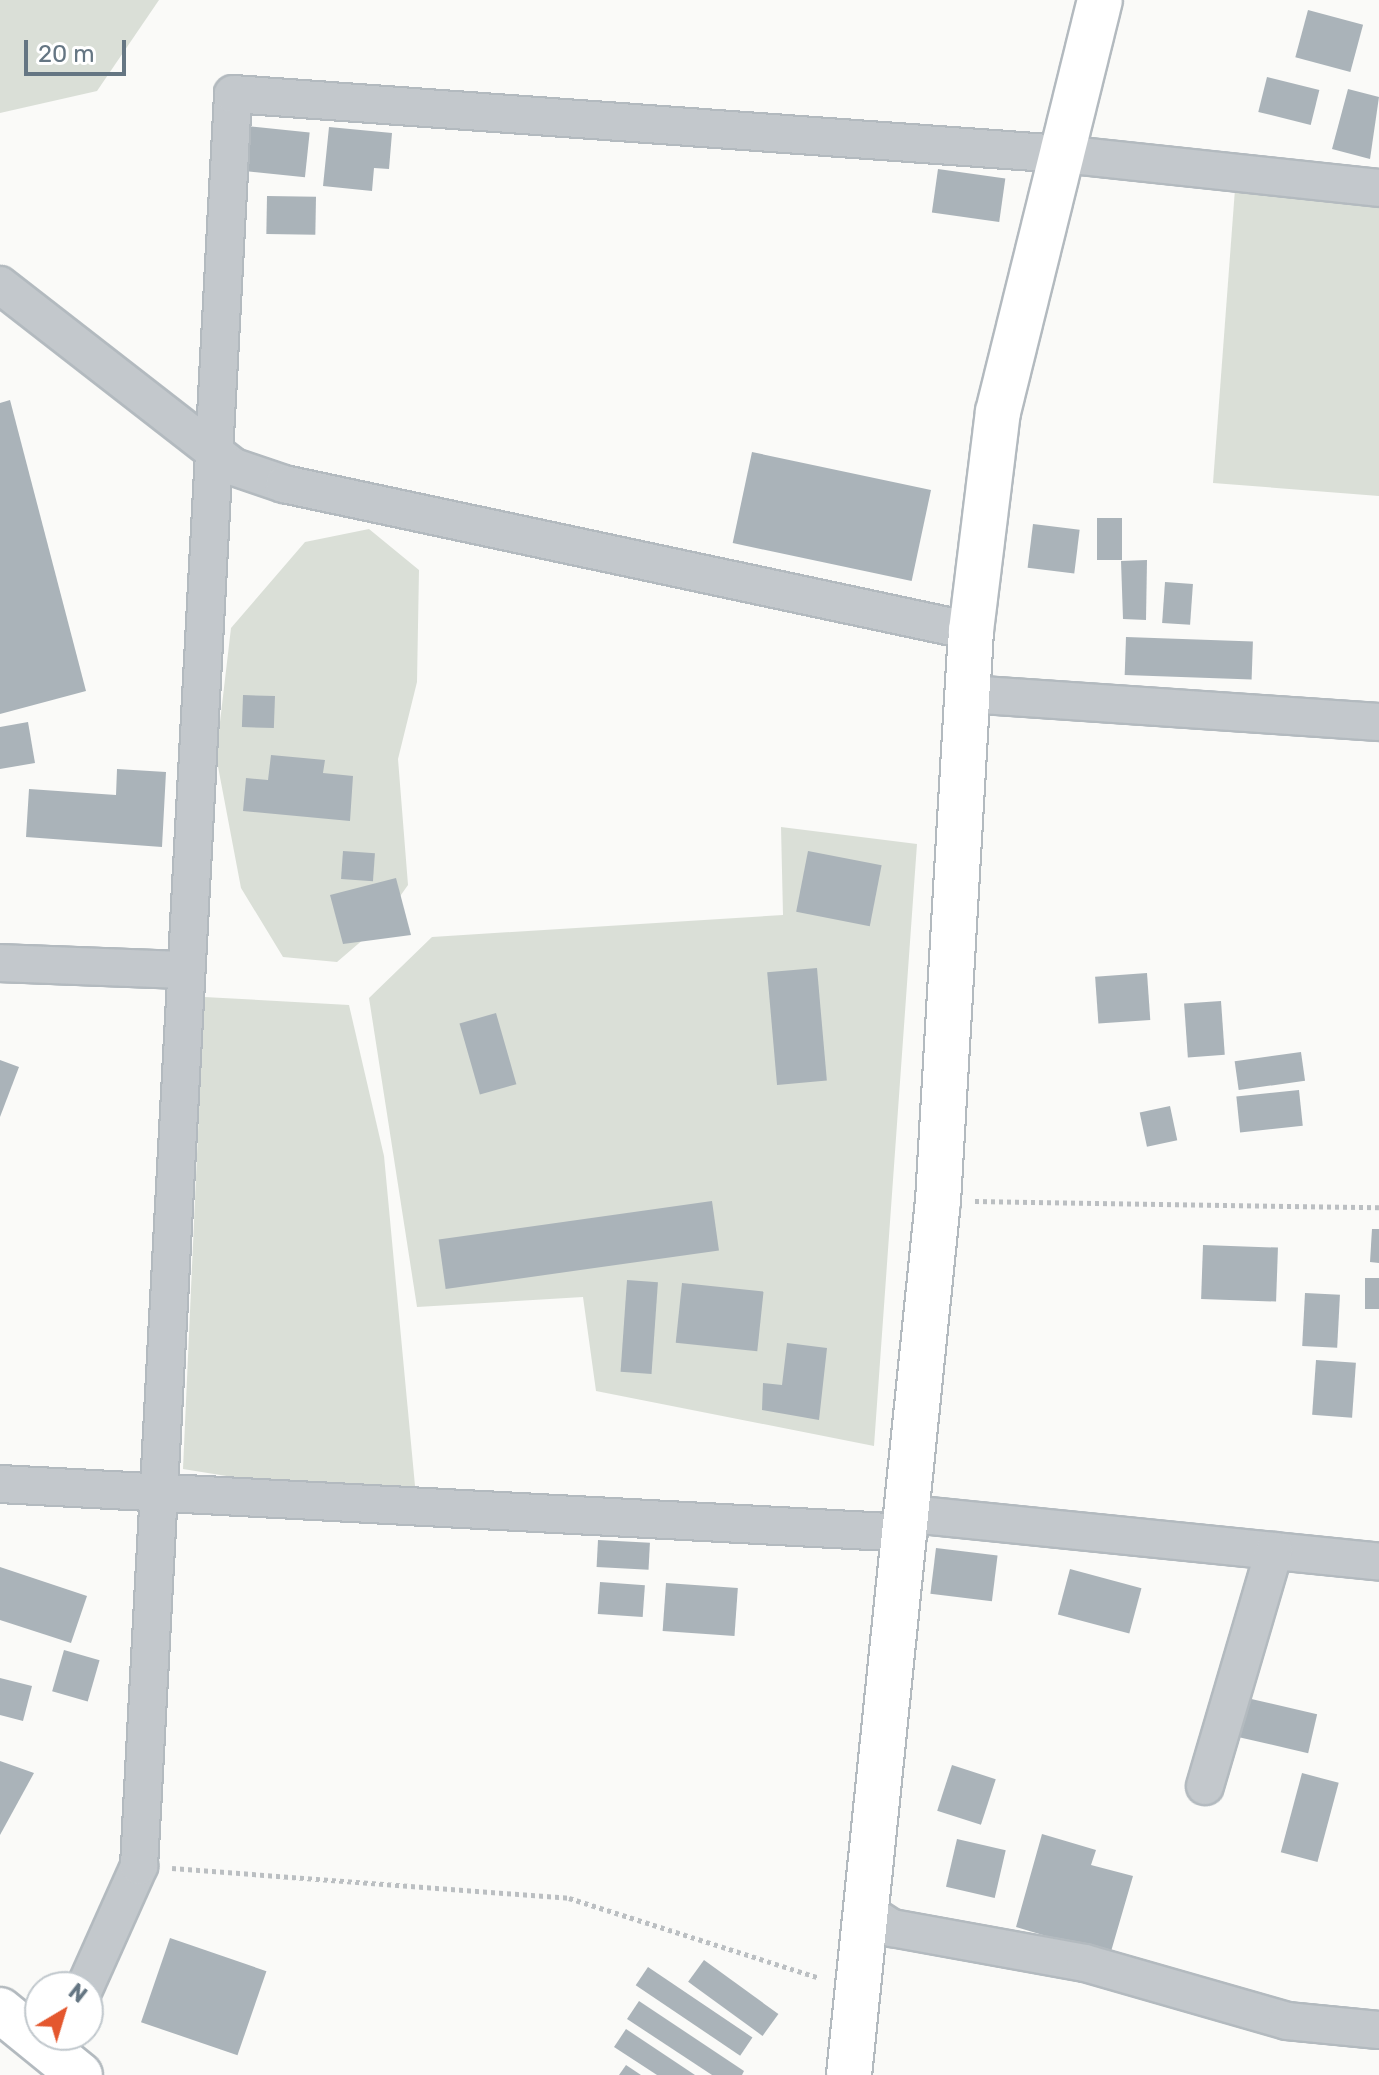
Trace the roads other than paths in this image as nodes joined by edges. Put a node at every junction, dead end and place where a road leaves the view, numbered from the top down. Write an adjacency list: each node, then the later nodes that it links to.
1 (1100, 0): 2 (street)
2 (1062, 154): 3 (street); 5 (street); 6 (street)
3 (1379, 188)
4 (0, 285): 5 (street)
5 (210, 448): 6 (street); 10 (street)
6 (971, 631): 7 (street)
7 (967, 694): 8 (street); 13 (street)
8 (1379, 722)
9 (0, 963): 10 (street)
10 (184, 970): 12 (street)
11 (0, 1484): 12 (street)
12 (158, 1493): 13 (street); 18 (street)
13 (910, 1523): 14 (street); 17 (street)
14 (1274, 1551): 15 (street); 16 (street)
15 (1379, 1562)
16 (1205, 1786)
17 (867, 1912): 20 (street); 22 (street)
18 (92, 1971)
19 (0, 2010): 21 (street)
20 (1379, 2030)
21 (61, 2060)
22 (849, 2075)

